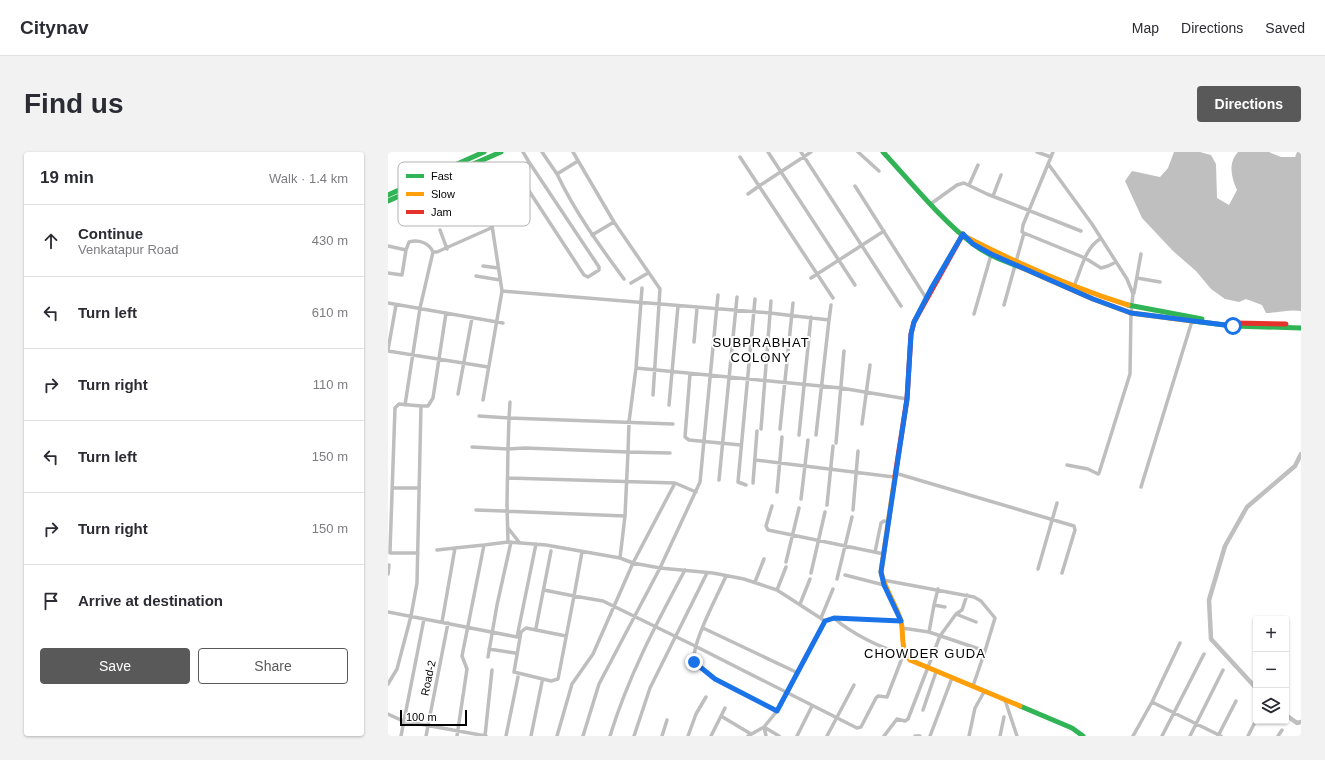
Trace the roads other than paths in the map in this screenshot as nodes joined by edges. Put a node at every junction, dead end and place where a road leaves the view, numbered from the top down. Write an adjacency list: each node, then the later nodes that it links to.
1 (501, 152): 16 (main road)
2 (523, 152): 20 (street)
3 (542, 152): 25 (street)
4 (573, 152): 17 (street)
5 (768, 152): 24 (street)
6 (801, 152): 14 (street)
7 (811, 152): 14 (street)
8 (858, 152): 23 (street)
9 (883, 152): 37 (main road)
10 (1036, 152): 15 (street)
11 (1053, 152): 15 (street)
12 (482, 153): 16 (street); 18 (main road)
13 (740, 157): 28 (street)
14 (804, 157): 24 (street); 49 (street)
15 (1051, 157): 21 (street)
16 (482, 160): 19 (main road)
17 (578, 161): 25 (street); 39 (street)
18 (462, 162)
19 (477, 162)
20 (530, 162): 31 (street)
21 (1049, 165): 38 (street); 47 (street)
22 (978, 166): 27 (street)
23 (879, 171)
24 (781, 172): 28 (street); 56 (street)
25 (557, 174): 45 (street)
26 (1001, 175): 34 (street)
27 (969, 185): 34 (street); 37 (street)
28 (760, 186): 32 (street); 63 (street)
29 (855, 186): 42 (street)
30 (398, 191): 33 (main road)
31 (530, 192)
32 (748, 194)
33 (388, 196)
34 (993, 196): 38 (street)
35 (398, 197): 36 (main road)
36 (388, 201)
37 (932, 203): 46 (main road)
38 (1029, 209): 43 (street); 44 (street)
39 (614, 222): 45 (street); 62 (street)
40 (491, 228): 50 (street); 60 (street)
41 (440, 230): 50 (street)
42 (884, 231): 49 (street); 79 (street)
43 (1081, 231)
44 (1024, 233): 55 (street); 58 (street)
45 (592, 235): 67 (street)
46 (965, 236): 53 (main road); 58 (main road); 79 (main road)
47 (1100, 239): 55 (street); 57 (street)
48 (388, 246): 51 (street)
49 (861, 246): 56 (street); 90 (street)
50 (447, 248): 52 (street)
51 (406, 250): 52 (street); 61 (street)
52 (433, 252): 92 (street)
53 (991, 254): 58 (main road); 100 (street)
54 (1141, 254): 66 (street)
55 (1085, 258): 57 (street); 72 (street)
56 (839, 260): 63 (street); 71 (street)
57 (1116, 262): 75 (street)
58 (1015, 263): 72 (main road); 88 (street); 99 (main road)
59 (483, 266): 60 (street)
60 (498, 268): 68 (street)
61 (388, 273)
62 (648, 273): 70 (street); 85 (street)
63 (817, 274): 65 (street); 78 (street)
64 (476, 276): 68 (street)
65 (811, 278)
66 (1137, 278): 69 (street); 75 (street)
67 (624, 279)
68 (500, 280): 74 (street)
69 (1160, 282)
70 (631, 283)
71 (855, 285)
72 (1074, 286): 91 (main road)
73 (642, 288): 83 (street)
74 (502, 291): 83 (street); 105 (street)
75 (1133, 294): 91 (street)
76 (718, 295): 94 (street)
77 (737, 297): 95 (street)
78 (833, 298)
79 (926, 298): 133 (main road)
80 (755, 299): 96 (street)
81 (771, 301): 98 (street)
82 (388, 303): 86 (street)
83 (641, 303): 85 (street); 118 (street)
84 (794, 303): 101 (street)
85 (660, 304): 89 (street); 119 (street)
86 (396, 305): 92 (street); 111 (street)
87 (831, 305): 104 (street)
88 (1004, 305)
89 (678, 306): 93 (street); 120 (street)
90 (901, 306)
91 (1132, 306): 99 (street); 108 (main road)
92 (420, 308): 97 (street); 113 (street)
93 (697, 308): 94 (street); 110 (street)
94 (716, 310): 95 (street); 122 (street)
95 (735, 311): 96 (street); 123 (street)
96 (754, 312): 98 (street); 124 (street)
97 (446, 313): 103 (street); 114 (street)
98 (770, 313): 101 (street); 125 (street)
99 (1131, 313): 106 (main road); 161 (street)
100 (974, 314)
101 (792, 315): 102 (street); 126 (street)
102 (811, 317): 104 (street); 127 (street)
103 (472, 318): 105 (street); 115 (street)
104 (829, 320): 128 (street)
105 (496, 322): 107 (street); 117 (street)
106 (1192, 322): 109 (main road); 172 (street)
107 (503, 323)
108 (1301, 325)
109 (1301, 328)
110 (694, 342)
111 (388, 351): 113 (street)
112 (844, 351): 129 (street)
113 (413, 355): 114 (street); 136 (street)
114 (438, 358): 115 (street); 138 (street)
115 (464, 363): 117 (street); 131 (street)
116 (870, 365): 130 (street)
117 (488, 367): 134 (street)
118 (636, 368): 119 (street); 141 (street)
119 (655, 370): 120 (street); 132 (street)
120 (671, 372): 121 (street); 137 (street)
121 (690, 374): 122 (street); 149 (street)
122 (709, 376): 123 (street); 149 (street)
123 (728, 378): 124 (street); 151 (street)
124 (747, 379): 125 (street); 152 (street)
125 (765, 380): 126 (street); 159 (street)
126 (786, 382): 127 (street); 144 (street)
127 (804, 385): 128 (street); 145 (street)
128 (822, 386): 129 (street); 146 (street)
129 (840, 388): 130 (street); 150 (street)
130 (867, 392): 133 (street); 143 (street)
131 (458, 394)
132 (653, 395)
133 (907, 399): 165 (main road)
134 (483, 400)
135 (510, 402): 140 (street)
136 (406, 404): 138 (street); 173 (street)
137 (669, 405)
138 (421, 406): 174 (street)
139 (479, 416): 140 (street)
140 (509, 418): 141 (street); 155 (street)
141 (629, 422): 142 (street); 157 (street)
142 (673, 424)
143 (862, 424)
144 (780, 429)
145 (799, 435)
146 (816, 435)
147 (782, 437): 160 (street)
148 (808, 440): 162 (street)
149 (704, 441): 151 (street); 175 (street)
150 (836, 442)
151 (722, 443): 152 (street); 167 (street)
152 (741, 445): 171 (street)
153 (833, 446): 163 (street)
154 (472, 447): 155 (street)
155 (508, 449): 157 (street); 166 (street)
156 (858, 451): 164 (street)
157 (628, 452): 158 (street); 168 (street)
158 (670, 453)
159 (755, 460): 160 (street); 170 (street)
160 (780, 464): 162 (street); 176 (street)
161 (1067, 465)
162 (805, 467): 163 (street); 177 (street)
163 (831, 470): 164 (street); 179 (street)
164 (856, 473): 165 (street); 183 (street)
165 (895, 475): 188 (street); 189 (main road)
166 (508, 478): 168 (street); 184 (street)
167 (719, 480)
168 (626, 482): 169 (street); 186 (street)
169 (675, 483): 175 (street); 208 (street)
170 (753, 483)
171 (746, 485)
172 (1141, 487)
173 (392, 488): 174 (street); 203 (street)
174 (419, 488): 203 (street)
175 (696, 492): 211 (street)
176 (777, 492)
177 (801, 499)
178 (1057, 503): 188 (street)
179 (827, 505)
180 (772, 506): 191 (street)
181 (799, 508): 191 (street)
182 (476, 510): 184 (street)
183 (852, 510)
184 (507, 511): 186 (street); 190 (street)
185 (824, 512): 192 (street)
186 (625, 516): 205 (street)
187 (852, 517): 196 (street)
188 (1052, 520): 212 (street); 217 (street)
189 (889, 522): 202 (street); 204 (main road)
190 (507, 527): 193 (street); 194 (street)
191 (792, 536): 192 (street); 207 (street)
192 (819, 539): 196 (street); 215 (street)
193 (510, 542): 194 (street); 197 (street); 252 (street)
194 (519, 542): 195 (street)
195 (536, 544): 201 (street); 252 (street)
196 (846, 545): 202 (street); 221 (street)
197 (484, 546): 198 (street); 246 (street)
198 (455, 548): 199 (street); 243 (street)
199 (437, 550)
200 (551, 551): 226 (street)
201 (582, 552): 205 (street); 229 (street)
202 (875, 552): 204 (street)
203 (418, 553): 236 (street)
204 (884, 554): 223 (main road)
205 (620, 558): 208 (street)
206 (764, 559): 222 (street)
207 (786, 562)
208 (633, 563): 211 (street); 232 (street)
209 (389, 565): 216 (street)
210 (786, 567): 227 (street)
211 (660, 568): 213 (street); 237 (street)
212 (1038, 569)
213 (685, 570): 214 (street); 247 (street)
214 (707, 572): 219 (street); 254 (street)
215 (811, 573)
216 (388, 574)
217 (1062, 574)
218 (845, 575): 223 (street)
219 (726, 576): 222 (street); 249 (street)
220 (810, 579): 230 (street)
221 (837, 579)
222 (755, 582): 227 (street)
223 (883, 583): 225 (street); 242 (main road)
224 (833, 589): 238 (street)
225 (938, 589): 228 (street); 231 (street)
226 (544, 590): 229 (street); 248 (street)
227 (777, 590): 230 (street)
228 (967, 595): 235 (street); 259 (street)
229 (574, 596): 232 (street); 253 (street)
230 (800, 604): 238 (street)
231 (934, 604): 233 (street); 251 (street)
232 (614, 607): 237 (street); 305 (street)
233 (944, 607)
234 (388, 612): 236 (street)
235 (956, 614): 244 (street); 255 (street)
236 (411, 616): 240 (street); 272 (street)
237 (633, 617): 247 (street); 306 (street)
238 (821, 618): 241 (street)
239 (834, 618): 241 (street); 242 (street); 260 (street)
240 (424, 619): 243 (street); 291 (street)
241 (825, 621): 268 (street)
242 (901, 621): 250 (main road)
243 (442, 622): 245 (street)
244 (976, 622)
245 (448, 623): 246 (street); 294 (street, Road-2)
246 (467, 626): 252 (street); 297 (street)
247 (655, 627): 254 (street); 307 (street)
248 (536, 628)
249 (703, 628): 257 (street); 268 (street)
250 (902, 628): 251 (street); 260 (main road)
251 (928, 632): 255 (street)
252 (492, 633): 258 (street)
253 (566, 636): 253 (street)
254 (675, 636): 257 (street); 308 (street)
255 (940, 636): 259 (street); 264 (street)
256 (1180, 643): 280 (street)
257 (695, 646): 275 (street); 284 (street)
258 (489, 649): 261 (street); 263 (street)
259 (985, 651): 274 (street)
260 (904, 652): 264 (main road); 289 (street)
261 (515, 653)
262 (1204, 654): 286 (street)
263 (488, 657)
264 (927, 668): 267 (main road); 316 (street)
265 (492, 670): 302 (street)
266 (1223, 670): 292 (street)
267 (936, 672): 270 (main road); 283 (street)
268 (798, 673): 275 (street)
269 (518, 677): 303 (street)
270 (952, 678): 274 (main road); 319 (street)
271 (542, 682): 304 (street)
272 (388, 684)
273 (854, 685): 289 (street)
274 (973, 686): 276 (main road)
275 (787, 692): 281 (street); 284 (street)
276 (984, 692): 278 (main road); 320 (street)
277 (706, 697): 310 (street)
278 (1005, 700): 322 (street); 323 (main road)
279 (1236, 701): 327 (street)
280 (1152, 702): 286 (street); 324 (street)
281 (812, 706): 289 (street); 314 (street)
282 (725, 708): 287 (street)
283 (923, 710)
284 (777, 711): 295 (street)
285 (388, 714): 291 (street)
286 (1174, 714): 292 (street); 325 (street)
287 (721, 716): 298 (street); 311 (street)
288 (1004, 717): 321 (street)
289 (837, 719): 315 (street)
290 (667, 720): 309 (street)
291 (403, 721): 294 (street); 299 (street)
292 (1196, 724): 326 (street); 327 (street)
293 (1254, 724): 328 (street)
294 (427, 725): 297 (street); 300 (street, Road-2)
295 (764, 727): 298 (street); 312 (street); 313 (street)
296 (1282, 730): 329 (street)
297 (457, 731): 301 (street); 302 (street)
298 (749, 735)
299 (401, 736)
300 (426, 736)
301 (457, 736)
302 (485, 736)
303 (506, 736)
304 (531, 736)
305 (557, 736)
306 (583, 736)
307 (610, 736)
308 (634, 736)
309 (662, 736)
310 (688, 736)
311 (711, 736)
312 (766, 736)
313 (779, 736)
314 (797, 736)
315 (827, 736)
316 (884, 736)
317 (915, 736): 318 (street)
318 (920, 736)
319 (930, 736)
320 (969, 736)
321 (1000, 736)
322 (1017, 736)
323 (1083, 736)
324 (1133, 736)
325 (1162, 736)
326 (1190, 736)
327 (1219, 736)
328 (1248, 736)
329 (1278, 736)

